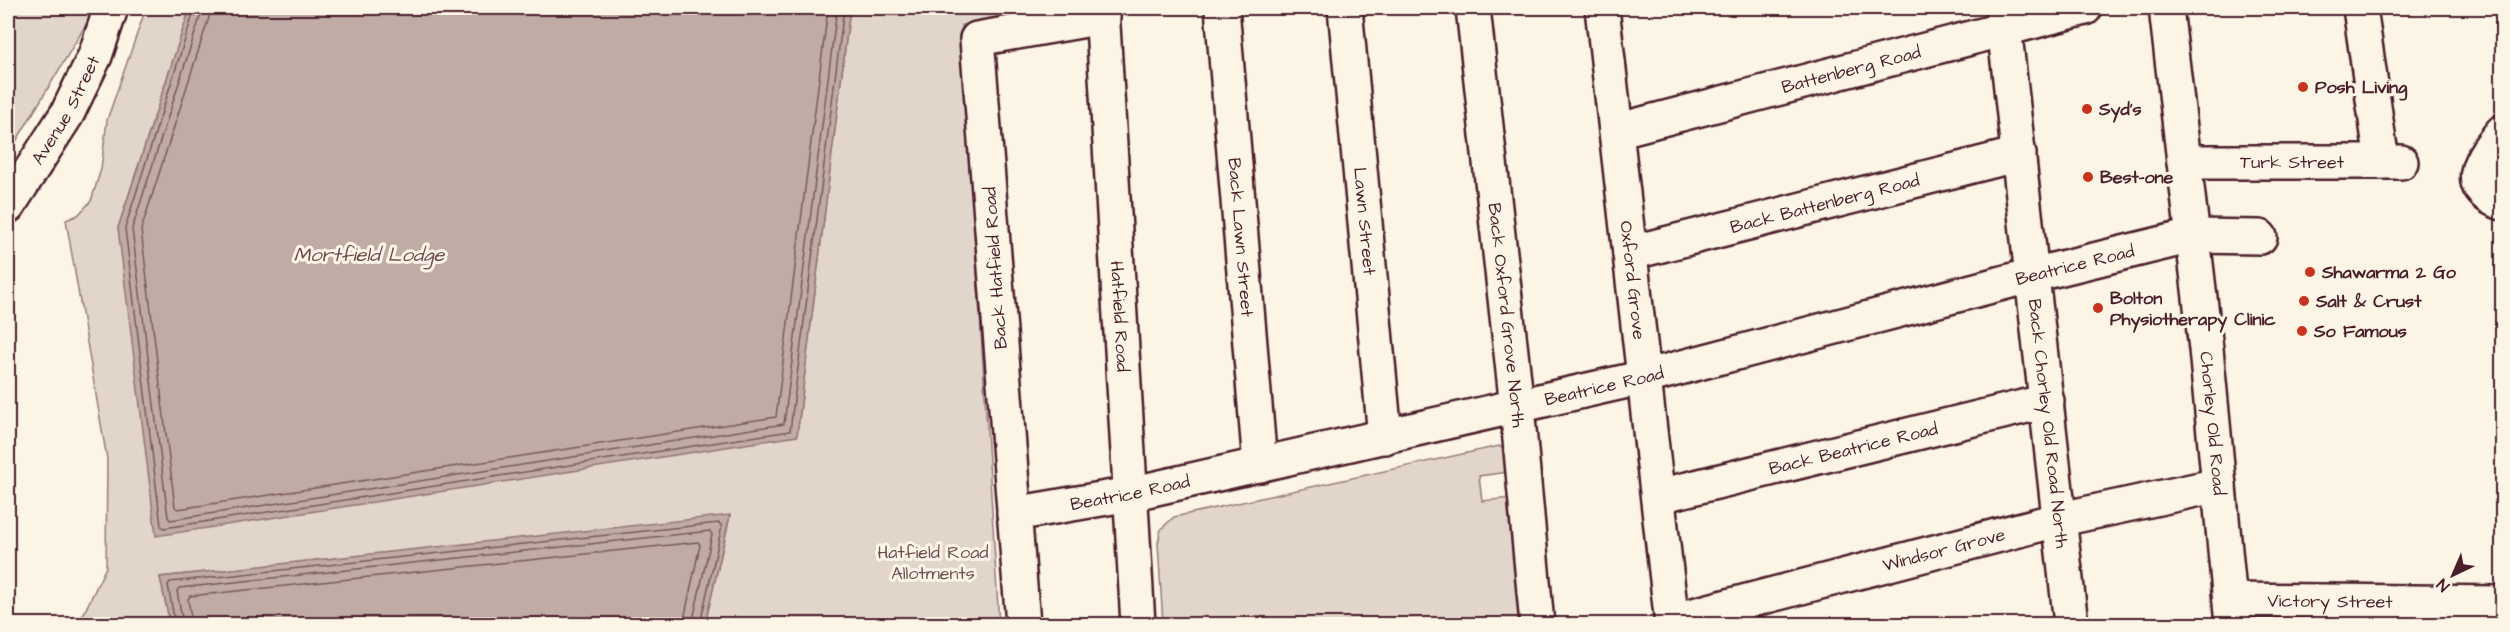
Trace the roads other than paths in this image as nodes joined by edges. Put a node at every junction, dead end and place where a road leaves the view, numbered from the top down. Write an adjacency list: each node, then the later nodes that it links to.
1 (111, 8): 16 (street, Avenue Street)
2 (1222, 8): 25 (street, Back Lawn Street)
3 (1345, 8): 24 (street, Lawn Street)
4 (1473, 8): 23 (street, Back Oxford Grove North)
5 (1605, 8): 11 (street, Oxford Grove)
6 (2085, 8): 10 (street, Battenberg Road)
7 (2166, 8): 14 (street, Chorley Old Road)
8 (2360, 8): 14 (street, Turk Street)
9 (1103, 12): 27 (street, Hatfield Road); 29 (street, Back Hatfield Road)
10 (2003, 18): 11 (street, Battenberg Road); 13 (street, Back Chorley Old Road North)
11 (1616, 131): 19 (street, Oxford Grove)
12 (2502, 132): 15 (street)
13 (2019, 154): 19 (street, Back Battenberg Road); 20 (street, Back Chorley Old Road North)
14 (2184, 162): 17 (street, Chorley Old Road)
15 (2502, 203)
16 (8, 206)
17 (2192, 236): 18 (street, Beatrice Road); 20 (street, Beatrice Road); 26 (street, Chorley Old Road)
18 (2260, 237)
19 (1630, 253): 21 (street, Oxford Grove)
20 (2033, 275): 21 (street, Beatrice Road); 22 (street, Back Chorley Old Road North)
21 (1645, 376): 23 (street, Beatrice Road); 28 (street, Oxford Grove)
22 (2047, 401): 28 (street, Back Beatrice Road); 30 (street, Back Chorley Old Road North)
23 (1517, 407): 24 (street, Beatrice Road); 37 (street, Back Oxford Grove North)
24 (1384, 437): 25 (street, Beatrice Road)
25 (1260, 465): 27 (street, Beatrice Road)
26 (2219, 484): 30 (street, Windsor Grove); 32 (street, Chorley Old Road)
27 (1130, 494): 29 (street, Beatrice Road); 36 (street, Hatfield Road)
28 (1659, 496): 34 (street, Oxford Grove)
29 (1014, 514): 35 (street, Back Hatfield Road)
30 (2061, 519): 34 (street, Windsor Grove); 38 (street, Back Chorley Old Road North)
31 (2502, 603): 33 (street, Victory Street)
32 (2231, 612): 33 (street, Victory Street)
33 (2414, 613)
34 (1671, 623)
35 (1023, 624)
36 (1138, 624)
37 (1538, 624)
38 (2071, 624)

